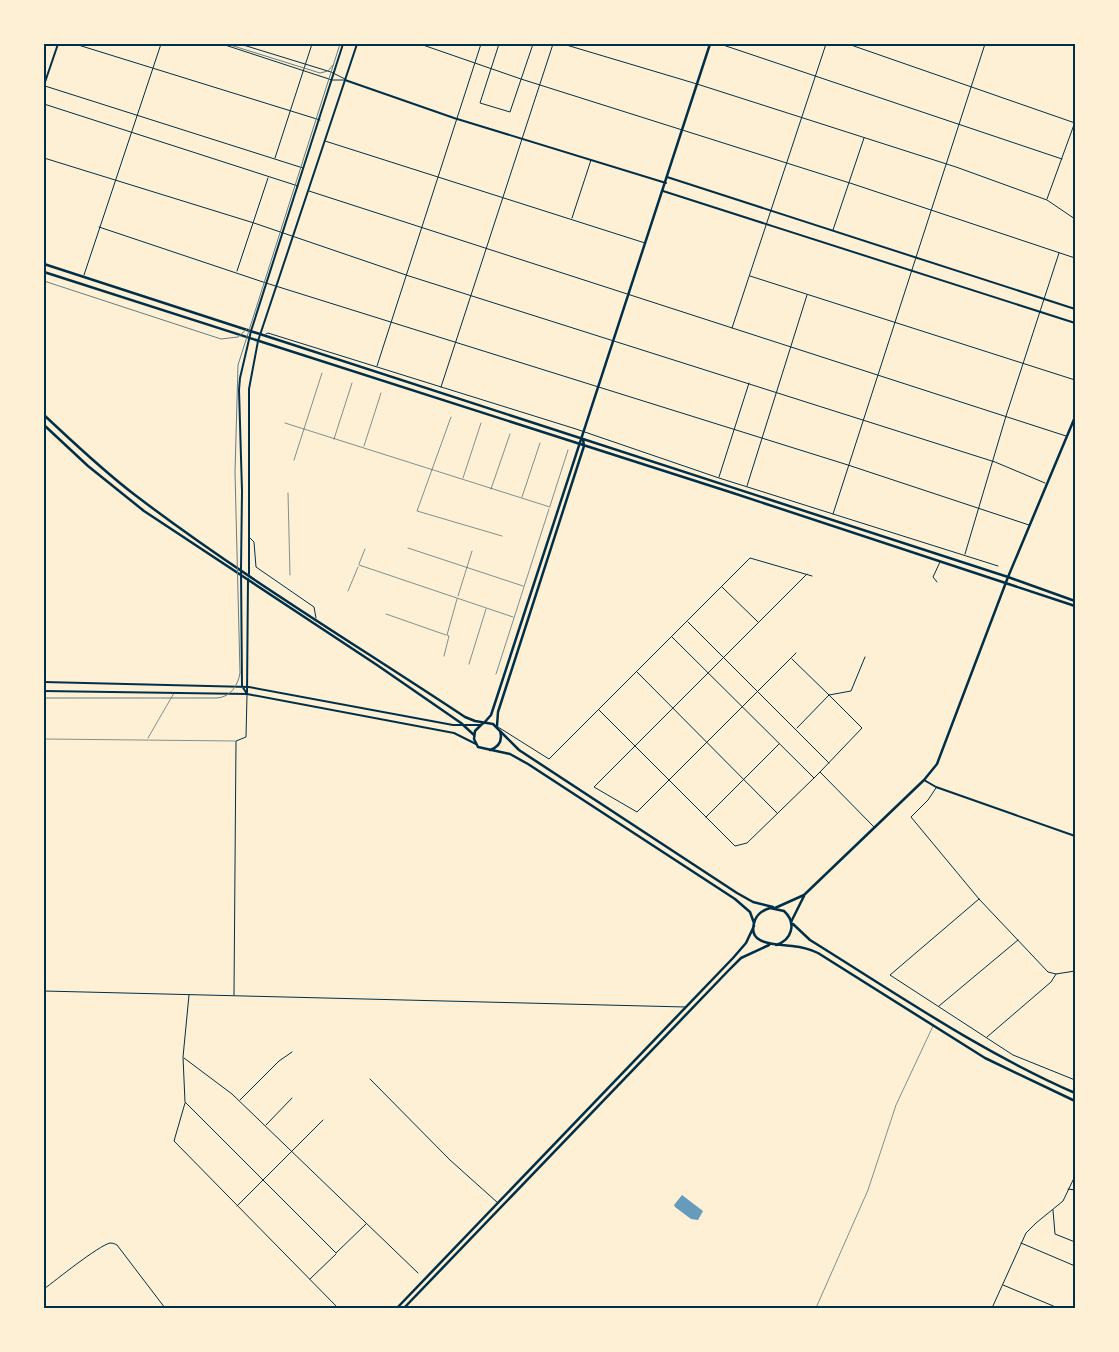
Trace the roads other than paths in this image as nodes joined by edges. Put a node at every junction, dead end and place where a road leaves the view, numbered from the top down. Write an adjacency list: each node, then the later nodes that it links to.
1 (58, 44): 34 (street)
2 (75, 44): 23 (street)
3 (161, 44): 23 (street)
4 (222, 44): 25 (street)
5 (240, 44): 22 (street)
6 (312, 44): 22 (street)
7 (343, 44): 26 (street)
8 (357, 44): 30 (street)
9 (420, 44): 21 (street)
10 (481, 44): 21 (street)
11 (499, 44): 24 (street)
12 (533, 44): 28 (street)
13 (553, 44): 32 (street)
14 (563, 44): 31 (street)
15 (710, 44): 31 (main road)
16 (720, 44): 27 (street)
17 (826, 44): 27 (street)
18 (848, 44): 19 (street)
19 (851, 44): 33 (street)
20 (985, 44): 33 (street)
21 (475, 62): 24 (street); 40 (street)
22 (304, 65): 25 (street); 26 (street)
23 (153, 68): 37 (street); 38 (street)
24 (492, 68): 28 (street); 28 (street)
25 (303, 70): 29 (street); 37 (street)
26 (334, 74): 29 (street); 30 (street)
27 (815, 77): 39 (street); 43 (street)
28 (521, 79): 32 (street)
29 (332, 80): 30 (street); 41 (street)
30 (345, 80): 40 (street); 48 (street)
31 (697, 84): 39 (street); 44 (main road)
32 (539, 85): 44 (street); 47 (street)
33 (970, 85): 42 (street); 43 (street)
34 (44, 86): 35 (street); 38 (street)
35 (44, 90)
36 (44, 104): 45 (street)
37 (290, 112): 41 (street); 50 (street)
38 (138, 116): 45 (street); 50 (street)
39 (802, 118): 46 (street); 53 (street)
40 (458, 119): 47 (street); 58 (street)
41 (320, 120): 55 (street)
42 (1075, 122): 52 (street)
43 (958, 124): 52 (street); 54 (street)
44 (682, 129): 53 (street); 57 (main road)
45 (131, 132): 56 (street); 59 (street)
46 (864, 138): 54 (street); 60 (street)
47 (522, 139): 51 (street); 65 (street)
48 (324, 141): 58 (street); 63 (street)
49 (44, 158): 59 (street)
50 (275, 158): 55 (street)
51 (592, 159): 61 (street); 69 (street)
52 (1062, 159): 66 (street)
53 (787, 163): 60 (street); 67 (street)
54 (946, 164): 66 (street); 68 (street)
55 (304, 168): 62 (street)
56 (268, 177): 62 (street); 71 (street)
57 (667, 177): 61 (main road); 67 (street)
58 (438, 178): 65 (street); 74 (street)
59 (116, 181): 71 (street); 73 (street)
60 (849, 182): 68 (street); 75 (street)
61 (666, 183): 64 (main road)
62 (298, 186): 76 (street)
63 (308, 190): 74 (street); 77 (street)
64 (663, 190): 72 (street); 78 (main road)
65 (502, 199): 69 (street); 79 (street)
66 (1046, 200): 70 (street)
67 (772, 210): 72 (street); 75 (street)
68 (931, 210): 80 (street); 81 (street)
69 (572, 219): 78 (street)
70 (1075, 219)
71 (254, 223): 76 (street); 86 (street)
72 (767, 224): 84 (street); 88 (street)
73 (99, 227): 86 (street); 89 (street)
74 (421, 228): 79 (street); 87 (street)
75 (833, 230): 81 (street)
76 (283, 234): 77 (street); 90 (street)
77 (293, 238): 87 (street); 91 (street)
78 (646, 243): 92 (main road)
79 (486, 250): 92 (street); 94 (street)
80 (1059, 253): 82 (street); 95 (street)
81 (916, 256): 84 (street); 95 (street)
82 (1075, 258)
83 (44, 264): 89 (main road)
84 (912, 269): 97 (street); 99 (street)
85 (44, 272): 104 (main road)
86 (237, 272): 90 (street)
87 (406, 274): 94 (street); 98 (street)
88 (750, 276): 93 (street); 101 (street)
89 (83, 277): 102 (main road)
90 (266, 283): 91 (street); 102 (street)
91 (277, 286): 98 (street); 103 (street)
92 (630, 293): 101 (street); 106 (main road)
93 (807, 295): 99 (street); 108 (street)
94 (471, 296): 106 (street); 107 (street)
95 (1044, 299): 96 (street); 97 (street)
96 (1075, 309)
97 (1040, 311): 100 (street); 109 (street)
98 (390, 321): 107 (street); 110 (street)
99 (894, 323): 109 (street); 112 (street)
100 (1075, 323)
101 (732, 328): 108 (street)
102 (251, 331): 103 (main road); 104 (street)
103 (262, 335): 105 (street); 110 (street); 135 (main road)
104 (249, 338): 105 (main road); 170 (street)
105 (258, 341): 137 (main road); 158 (street)
106 (614, 341): 115 (street); 117 (main road)
107 (456, 343): 116 (street); 117 (street)
108 (791, 348): 112 (street); 118 (street)
109 (1022, 364): 113 (street); 121 (street)
110 (376, 367): 116 (street)
111 (322, 373): 128 (lane)
112 (878, 376): 121 (street); 124 (street)
113 (1075, 380)
114 (352, 384): 134 (lane)
115 (749, 384): 118 (street); 129 (street)
116 (441, 387): 130 (street)
117 (600, 387): 129 (street); 130 (main road)
118 (776, 392): 124 (street); 133 (street)
119 (381, 393): 139 (lane)
120 (44, 415): 170 (main road)
121 (1006, 416): 132 (street); 142 (street)
122 (451, 417): 144 (lane)
123 (1075, 418): 132 (main road)
124 (863, 420): 142 (street); 143 (street)
125 (285, 423): 128 (lane)
126 (481, 423): 146 (lane)
127 (44, 424): 175 (main road)
128 (304, 429): 134 (lane); 141 (lane)
129 (734, 429): 133 (street); 145 (street)
130 (585, 432): 135 (main road); 145 (street)
131 (510, 434): 149 (lane)
132 (1067, 436): 147 (main road)
133 (762, 438): 143 (street); 148 (street)
134 (334, 439): 139 (lane)
135 (583, 439): 137 (main road); 138 (main road); 176 (main road)
136 (540, 443): 151 (lane)
137 (578, 444): 138 (main road); 154 (main road)
138 (584, 446): 155 (main road); 166 (main road)
139 (364, 448): 144 (lane)
140 (568, 450): 152 (lane)
141 (294, 460)
142 (993, 461): 147 (street); 153 (street)
143 (848, 465): 153 (street); 156 (street)
144 (432, 470): 146 (lane); 159 (lane)
145 (718, 478): 148 (street)
146 (462, 480): 149 (lane)
147 (1046, 484): 157 (main road)
148 (746, 487): 156 (street)
149 (491, 489): 151 (lane)
150 (288, 493): 173 (lane)
151 (521, 498): 152 (lane)
152 (550, 507): 180 (lane)
153 (980, 507): 157 (street); 164 (street)
154 (558, 508): 155 (main road); 214 (main road)
155 (564, 510): 217 (main road)
156 (832, 515): 164 (street)
157 (1029, 526): 176 (main road)
158 (249, 536): 163 (street); 165 (street)
159 (502, 536)
160 (408, 548): 169 (lane)
161 (364, 549): 167 (lane)
162 (472, 551): 169 (lane)
163 (249, 553): 165 (street); 171 (street)
164 (964, 554): 168 (street)
165 (254, 556): 189 (street)
166 (940, 561): 178 (street); 179 (main road)
167 (359, 566): 182 (lane); 183 (lane)
168 (998, 566)
169 (467, 568): 180 (lane); 183 (lane)
170 (241, 569): 171 (main road); 175 (street)
171 (249, 574): 177 (street); 189 (main road)
172 (807, 574): 174 (street); 181 (street); 191 (street)
173 (290, 575)
174 (812, 576)
175 (241, 577): 177 (main road); 204 (street)
176 (1008, 577): 179 (main road); 184 (main road)
177 (248, 582): 205 (street); 216 (main road)
178 (937, 582)
179 (1006, 582): 185 (main road); 233 (main road)
180 (524, 586): 188 (lane)
181 (721, 586): 190 (street); 191 (street)
182 (348, 590)
183 (457, 597): 186 (lane); 192 (lane)
184 (1075, 601)
185 (1075, 606)
186 (487, 608): 188 (lane); 199 (lane)
187 (386, 614): 192 (lane)
188 (514, 617): 202 (lane)
189 (316, 618): 214 (main road)
190 (688, 621): 193 (street); 197 (street)
191 (759, 623): 197 (street)
192 (447, 635): 195 (lane)
193 (672, 637): 200 (street); 201 (street)
194 (796, 653): 198 (street)
195 (444, 656)
196 (865, 657): 210 (street)
197 (724, 658): 201 (street); 208 (street)
198 (792, 658): 208 (street); 210 (street)
199 (469, 664)
200 (637, 672): 211 (street); 213 (street)
201 (709, 673): 211 (street); 212 (street)
202 (496, 674)
203 (44, 682): 204 (street)
204 (242, 686): 205 (street); 209 (street)
205 (249, 686): 209 (street); 216 (street)
206 (44, 691): 207 (street)
207 (174, 693): 209 (street); 222 (lane)
208 (759, 693): 212 (street); 218 (street)
209 (247, 694): 223 (street); 225 (street)
210 (830, 695): 218 (street); 229 (street)
211 (674, 708): 224 (street); 227 (street)
212 (744, 708): 224 (street); 226 (street)
213 (599, 710): 217 (street); 227 (street)
214 (484, 723): 215 (main road); 217 (main road)
215 (480, 725): 216 (street); 220 (main road)
216 (463, 726): 220 (main road)
217 (497, 726): 219 (main road)
218 (796, 729): 229 (street)
219 (500, 730): 228 (main road); 242 (main road)
220 (474, 736): 225 (main road)
221 (44, 739): 222 (lane)
222 (148, 740): 223 (lane)
223 (236, 741): 252 (street)
224 (709, 743): 232 (street); 234 (street)
225 (476, 744): 228 (main road)
226 (779, 744): 231 (street); 232 (street)
227 (636, 746): 234 (street); 234 (street)
228 (489, 750): 244 (main road)
229 (829, 763): 230 (street)
230 (820, 772): 231 (street); 238 (street)
231 (814, 778): 236 (street)
232 (744, 779): 236 (street); 237 (street)
233 (924, 780): 235 (street); 238 (main road)
234 (670, 781): 237 (street)
235 (936, 787): 239 (street); 241 (street)
236 (778, 813): 237 (street)
237 (706, 817)
238 (875, 827): 240 (main road)
239 (1075, 836)
240 (804, 894): 242 (main road); 243 (main road)
241 (979, 899): 245 (street); 253 (street)
242 (774, 907): 243 (main road); 244 (main road)
243 (792, 922): 247 (main road); 261 (main road)
244 (754, 925): 246 (main road); 254 (main road)
245 (1018, 940): 249 (street); 253 (street)
246 (769, 945): 247 (main road); 262 (main road)
247 (776, 945): 255 (main road)
248 (1075, 971): 249 (street)
249 (1056, 974): 256 (street)
250 (44, 991): 251 (street)
251 (189, 994): 252 (street); 258 (street)
252 (234, 995): 254 (street)
253 (939, 1006): 256 (street)
254 (686, 1007): 262 (main road)
255 (933, 1026): 265 (main road); 290 (lane)
256 (986, 1037): 260 (street)
257 (292, 1052): 264 (street)
258 (183, 1057): 264 (street); 266 (street)
259 (370, 1079): 274 (street)
260 (1075, 1080)
261 (1075, 1093)
262 (605, 1094): 274 (main road); 289 (main road)
263 (292, 1098): 268 (street)
264 (239, 1101): 268 (street)
265 (1075, 1101)
266 (185, 1102): 271 (street); 275 (street)
267 (323, 1120): 269 (street)
268 (265, 1126): 269 (street)
269 (292, 1151): 271 (street); 277 (street)
270 (1075, 1176): 272 (street)
271 (264, 1181): 275 (street); 280 (street)
272 (1067, 1189): 273 (street); 276 (street)
273 (1075, 1190)
274 (498, 1204): 288 (main road)
275 (237, 1207): 283 (street)
276 (1053, 1209): 278 (street); 279 (street)
277 (366, 1224): 280 (street); 282 (street)
278 (1075, 1242)
279 (1021, 1243): 281 (street); 284 (street)
280 (336, 1253): 283 (street)
281 (1075, 1266)
282 (418, 1273)
283 (310, 1279): 287 (street)
284 (1002, 1284): 291 (street); 292 (street)
285 (44, 1289): 286 (street)
286 (165, 1308)
287 (338, 1308)
288 (397, 1308)
289 (404, 1308)
290 (816, 1308)
291 (992, 1308)
292 (1058, 1308)

